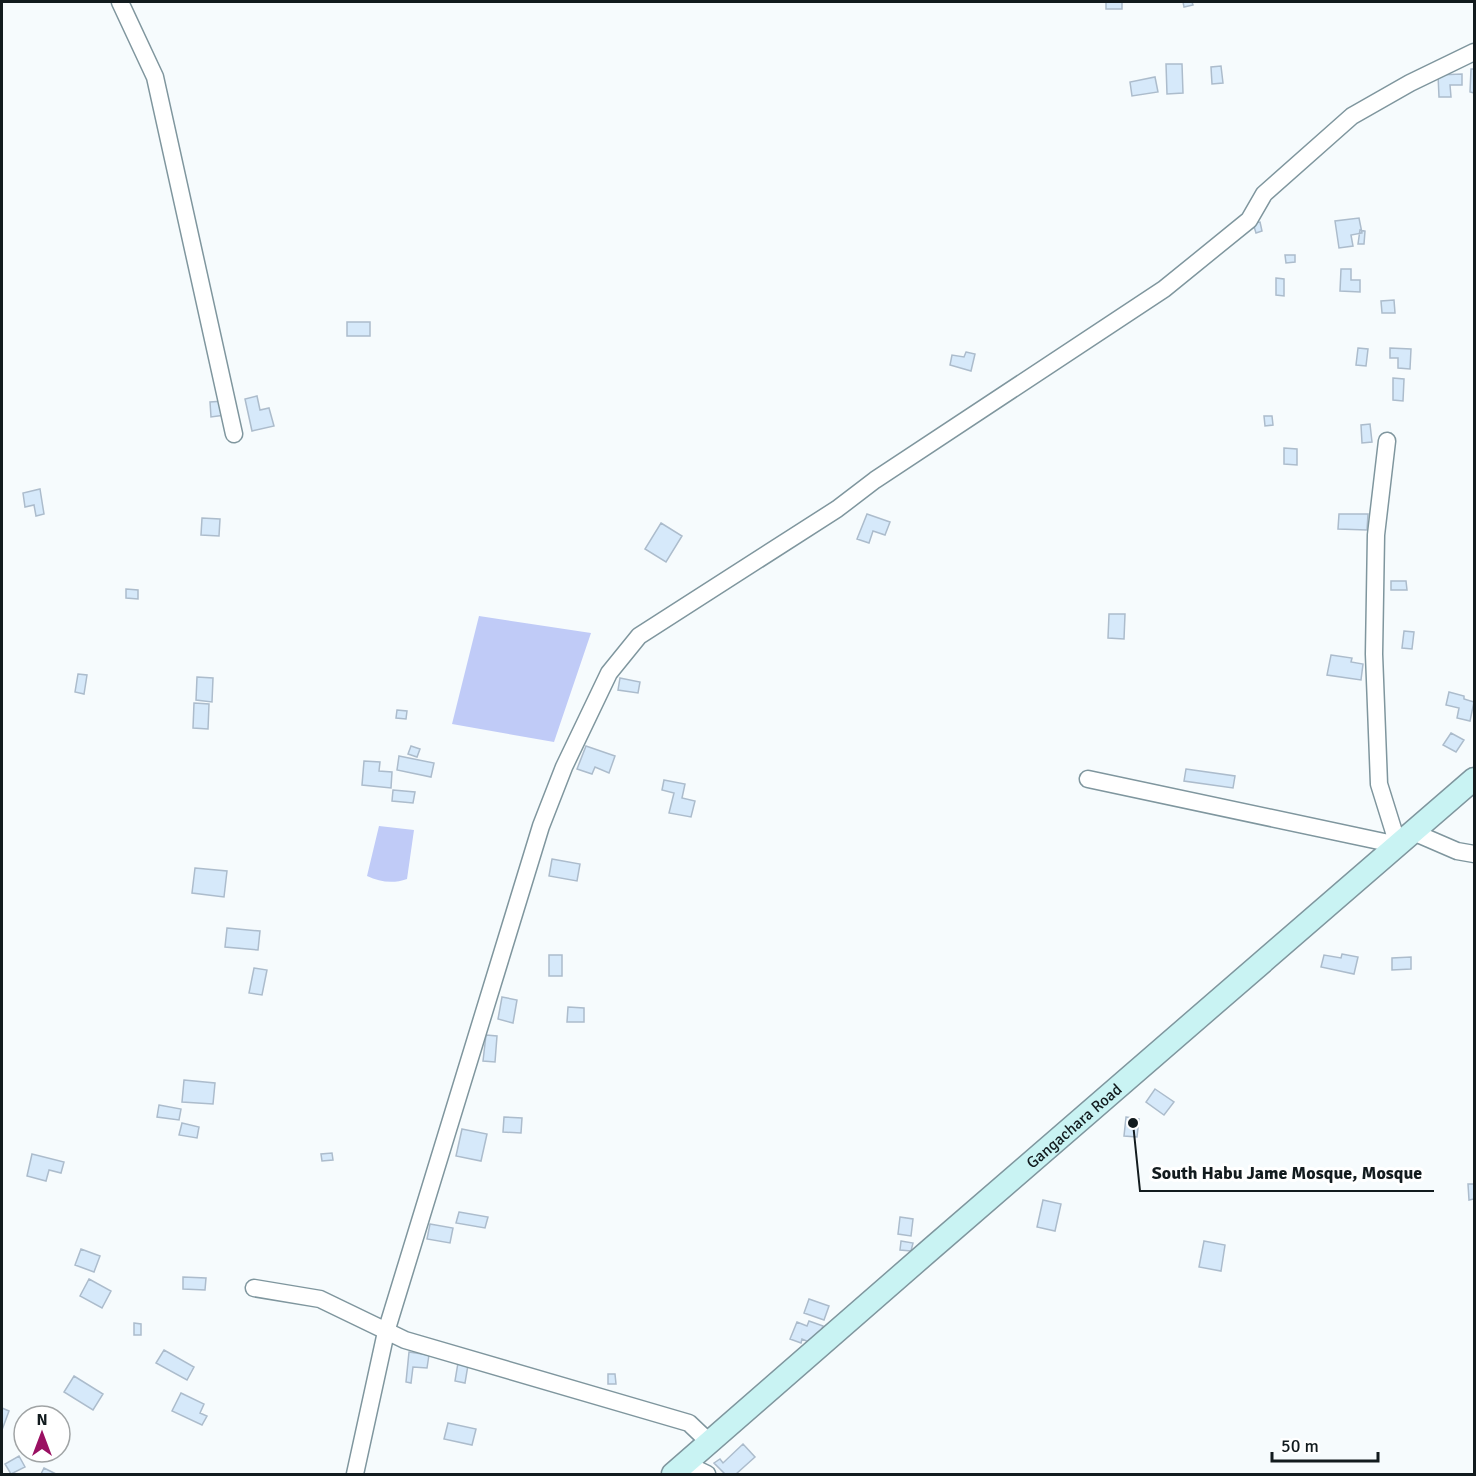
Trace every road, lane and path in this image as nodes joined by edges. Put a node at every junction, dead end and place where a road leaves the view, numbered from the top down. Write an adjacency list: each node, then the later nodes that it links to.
1 (120, 2): 3 (street)
2 (1474, 52): 10 (street)
3 (234, 434)
4 (1387, 441): 7 (street)
5 (1088, 779): 7 (street)
6 (1474, 779): 7 (main road, Gangachara Road)
7 (1406, 839): 8 (street); 11 (main road, Gangachara Road)
8 (1474, 854)
9 (254, 1288): 10 (street)
10 (386, 1332): 11 (street); 13 (street)
11 (710, 1442): 12 (main road, Gangachara Road)
12 (680, 1469): 14 (street)
13 (355, 1474)
14 (707, 1474)

